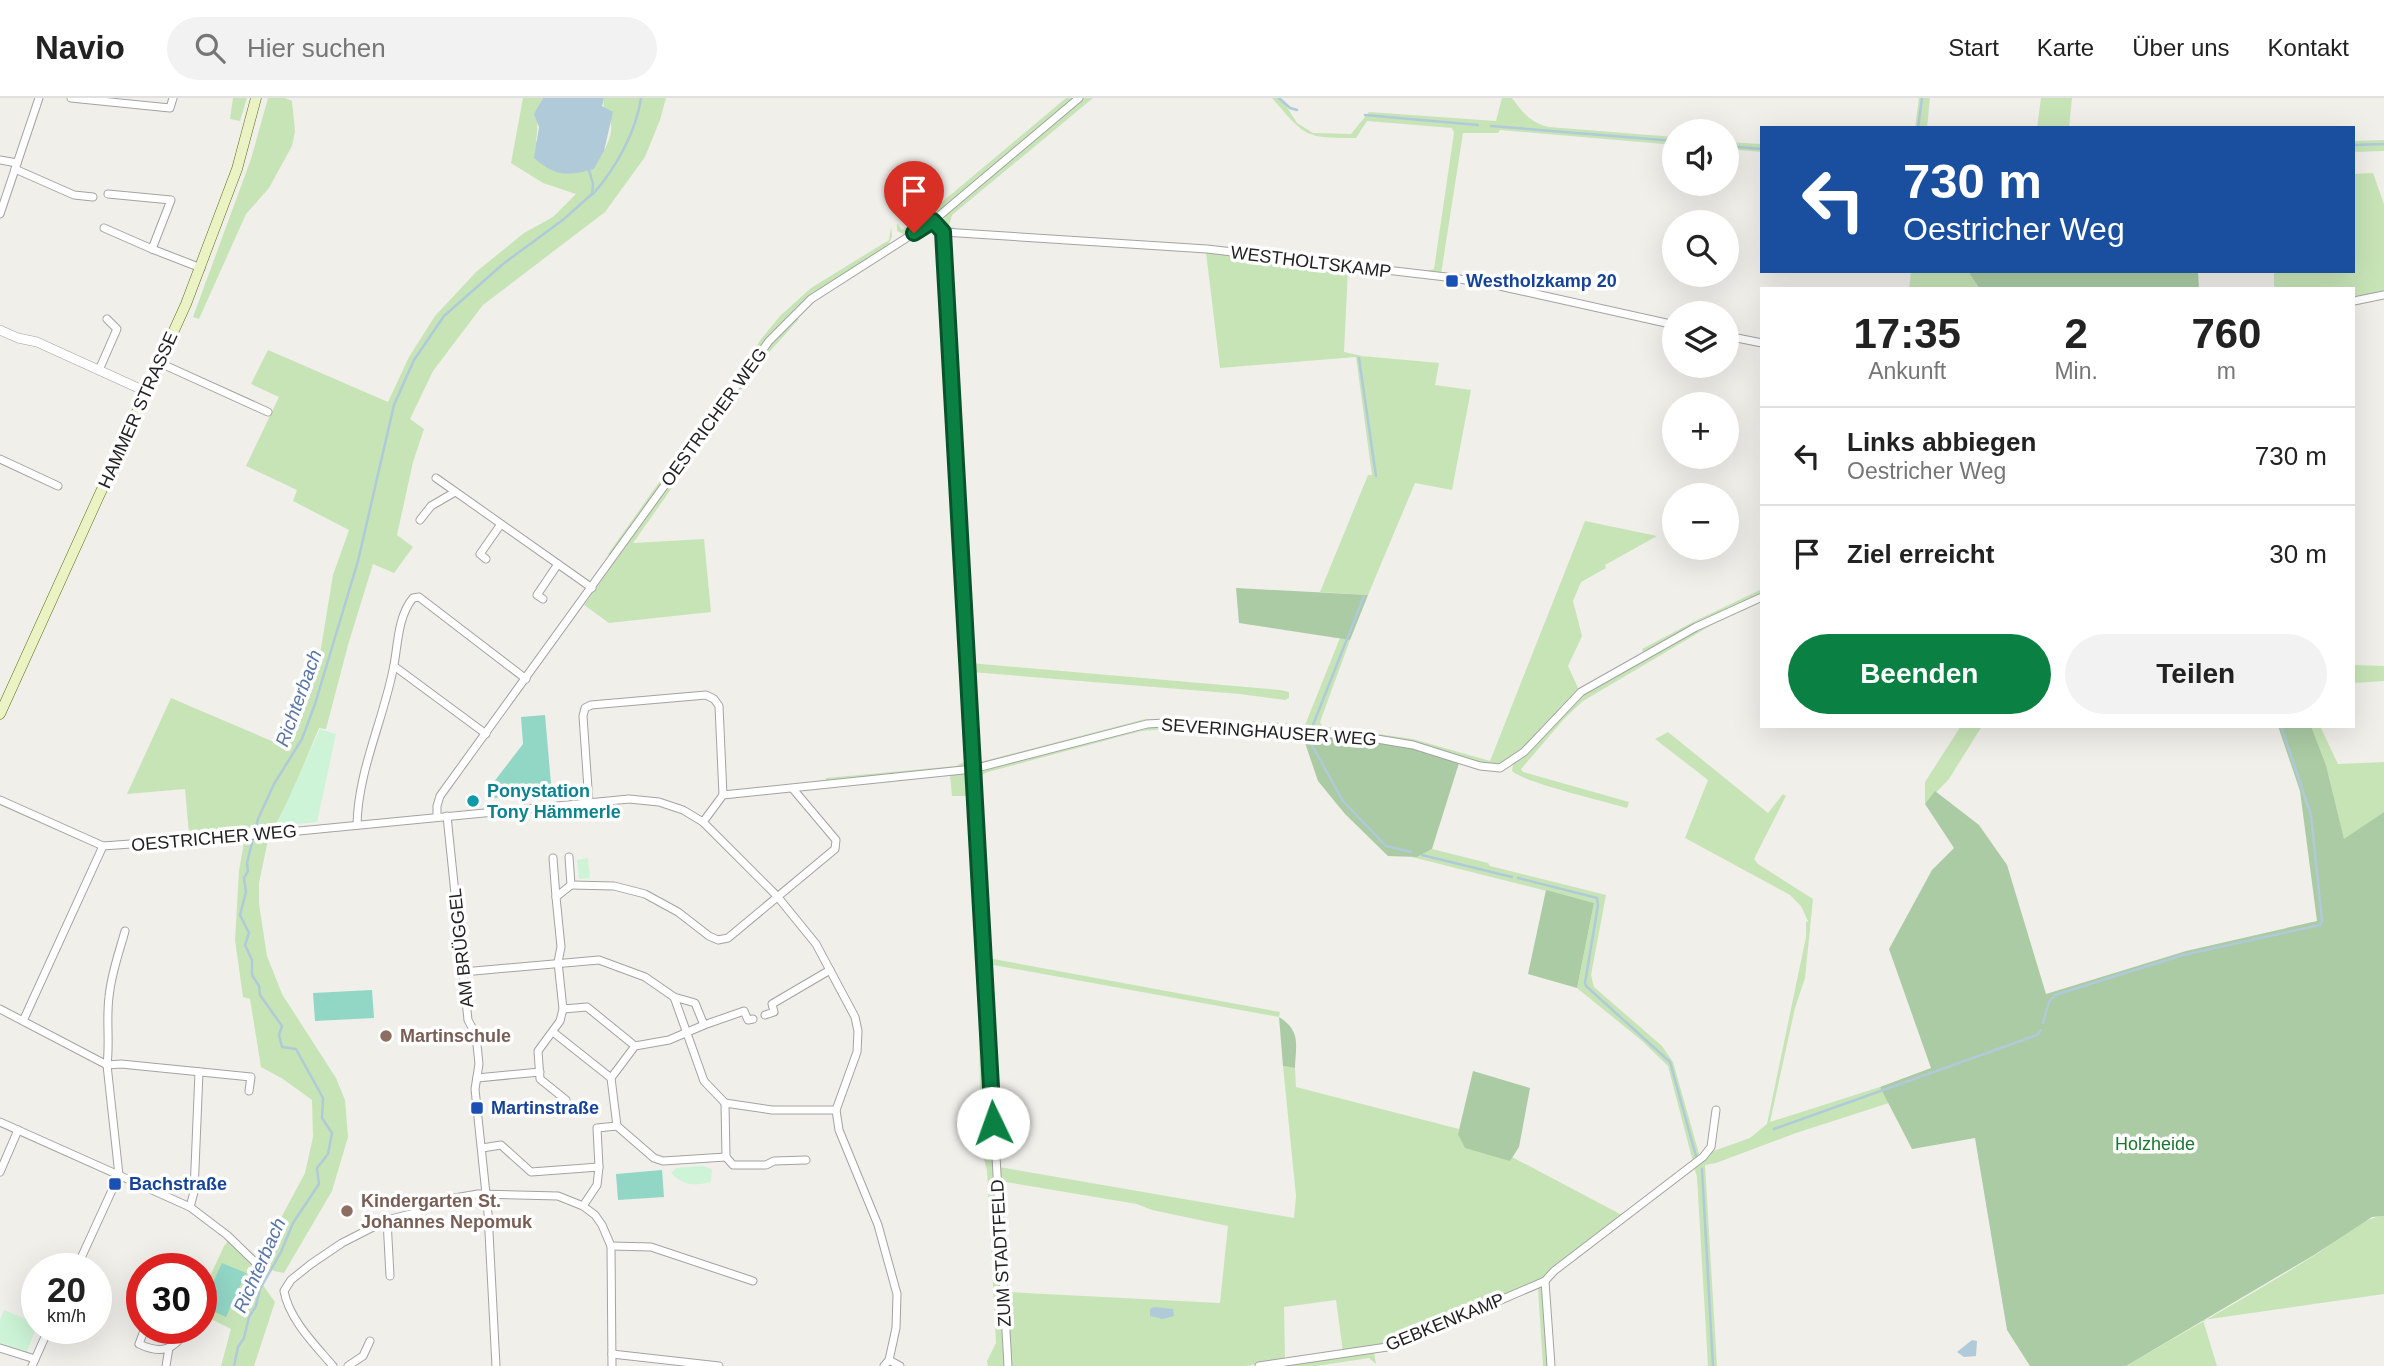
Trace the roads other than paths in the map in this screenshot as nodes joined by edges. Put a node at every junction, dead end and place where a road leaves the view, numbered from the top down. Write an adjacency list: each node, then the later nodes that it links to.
1 (40, 98): 7 (street)
2 (71, 98): 3 (street)
3 (173, 98)
4 (256, 98): 15 (main road, HAMMER STRASSE)
5 (1079, 98): 11 (street, OESTRICHER WEG)
6 (0, 160): 7 (street)
7 (16, 166): 9 (street); 10 (street)
8 (107, 194): 14 (street)
9 (93, 197)
10 (0, 214)
11 (933, 221): 13 (street); 35 (street, OESTRICHER WEG)
12 (104, 228): 14 (street)
13 (943, 232): 19 (street, WESTHOLTSKAMP); 42 (street, ZUM STADTFELD)
14 (152, 249): 15 (street)
15 (201, 268): 23 (main road, HAMMER STRASSE)
16 (2384, 295): 17 (street)
17 (2355, 301)
18 (107, 319): 24 (street)
19 (1662, 321)
20 (0, 330): 24 (street)
21 (1739, 338): 22 (street)
22 (1760, 343)
23 (160, 363): 25 (main road, HAMMER STRASSE); 26 (street)
24 (99, 370): 25 (street)
25 (147, 392): 40 (main road, HAMMER STRASSE)
26 (268, 412)
27 (0, 459): 29 (street)
28 (436, 478): 30 (street)
29 (58, 486)
30 (455, 492): 31 (street); 32 (street)
31 (419, 520)
32 (500, 524): 33 (street); 34 (street)
33 (480, 554)
34 (558, 564): 35 (street); 36 (street)
35 (592, 588): 39 (street, OESTRICHER WEG)
36 (537, 595)
37 (1760, 598): 42 (street, SEVERINGHAUSER WEG)
38 (394, 666): 39 (street); 41 (street); 50 (street)
39 (526, 679): 41 (street, OESTRICHER WEG)
40 (0, 714)
41 (486, 734): 48 (street, OESTRICHER WEG)
42 (972, 769): 43 (street, SEVERINGHAUSER WEG); 115 (street, ZUM STADTFELD)
43 (793, 789): 44 (street, SEVERINGHAUSER WEG); 53 (street)
44 (723, 795): 46 (street); 49 (street)
45 (0, 800): 51 (street, OESTRICHER WEG)
46 (589, 803): 47 (street, OESTRICHER WEG); 49 (street, OESTRICHER WEG)
47 (447, 816): 48 (street, OESTRICHER WEG); 58 (street, AM BRÜGGEL)
48 (438, 817): 50 (street, OESTRICHER WEG)
49 (703, 822): 53 (street, OESTRICHER WEG)
50 (357, 825): 51 (street, OESTRICHER WEG)
51 (103, 846): 64 (street)
52 (571, 885): 53 (street); 54 (street); 54 (street)
53 (776, 896): 57 (street, OESTRICHER WEG)
54 (556, 897): 56 (street)
55 (125, 931): 69 (street)
56 (558, 962): 58 (street); 59 (street); 61 (street)
57 (830, 970): 62 (street); 77 (street, OESTRICHER WEG)
58 (463, 972): 72 (street, AM BRÜGGEL)
59 (674, 997): 65 (street); 67 (street)
60 (0, 1009): 64 (street)
61 (563, 1009): 66 (street); 68 (street)
62 (765, 1015)
63 (753, 1019): 65 (street)
64 (23, 1021): 69 (street)
65 (704, 1025): 67 (street)
66 (553, 1032): 71 (street); 73 (street)
67 (687, 1033): 68 (street); 76 (street)
68 (635, 1046): 73 (street)
69 (107, 1065): 70 (street); 87 (street)
70 (199, 1072): 74 (street); 90 (street)
71 (540, 1072): 72 (street); 75 (street)
72 (477, 1078): 82 (street, AM BRÜGGEL)
73 (611, 1078): 80 (street)
74 (249, 1091)
75 (566, 1100)
76 (724, 1103): 77 (street); 83 (street)
77 (836, 1110): 106 (street)
78 (1716, 1110): 97 (street, GEBKENKAMP)
79 (0, 1122): 81 (street)
80 (617, 1126): 83 (street); 85 (street)
81 (18, 1130): 86 (street); 87 (street)
82 (482, 1148): 85 (street); 88 (street, AM BRÜGGEL)
83 (726, 1157): 84 (street)
84 (806, 1160)
85 (599, 1167): 89 (street)
86 (0, 1172)
87 (119, 1175): 90 (street); 93 (street)
88 (486, 1195): 89 (street); 91 (street); 111 (street, AM BRÜGGEL)
89 (583, 1206): 92 (street)
90 (190, 1208): 94 (street)
91 (387, 1220): 95 (street); 109 (street)
92 (611, 1246): 96 (street); 104 (street)
93 (83, 1253)
94 (258, 1265)
95 (390, 1276)
96 (753, 1281)
97 (1545, 1281): 116 (street, GEBKENKAMP); 117 (street)
98 (370, 1341): 110 (street)
99 (42, 1344): 105 (street)
100 (139, 1344): 103 (street)
101 (174, 1344): 103 (street)
102 (0, 1348): 105 (street)
103 (169, 1348): 108 (street)
104 (612, 1354): 107 (street); 112 (street)
105 (34, 1362)
106 (886, 1363): 114 (street)
107 (683, 1364): 113 (street)
108 (166, 1366)
109 (332, 1366)
110 (348, 1366)
111 (496, 1366)
112 (611, 1366)
113 (719, 1366)
114 (900, 1366)
115 (1007, 1366)
116 (1259, 1366)
117 (1552, 1366)

